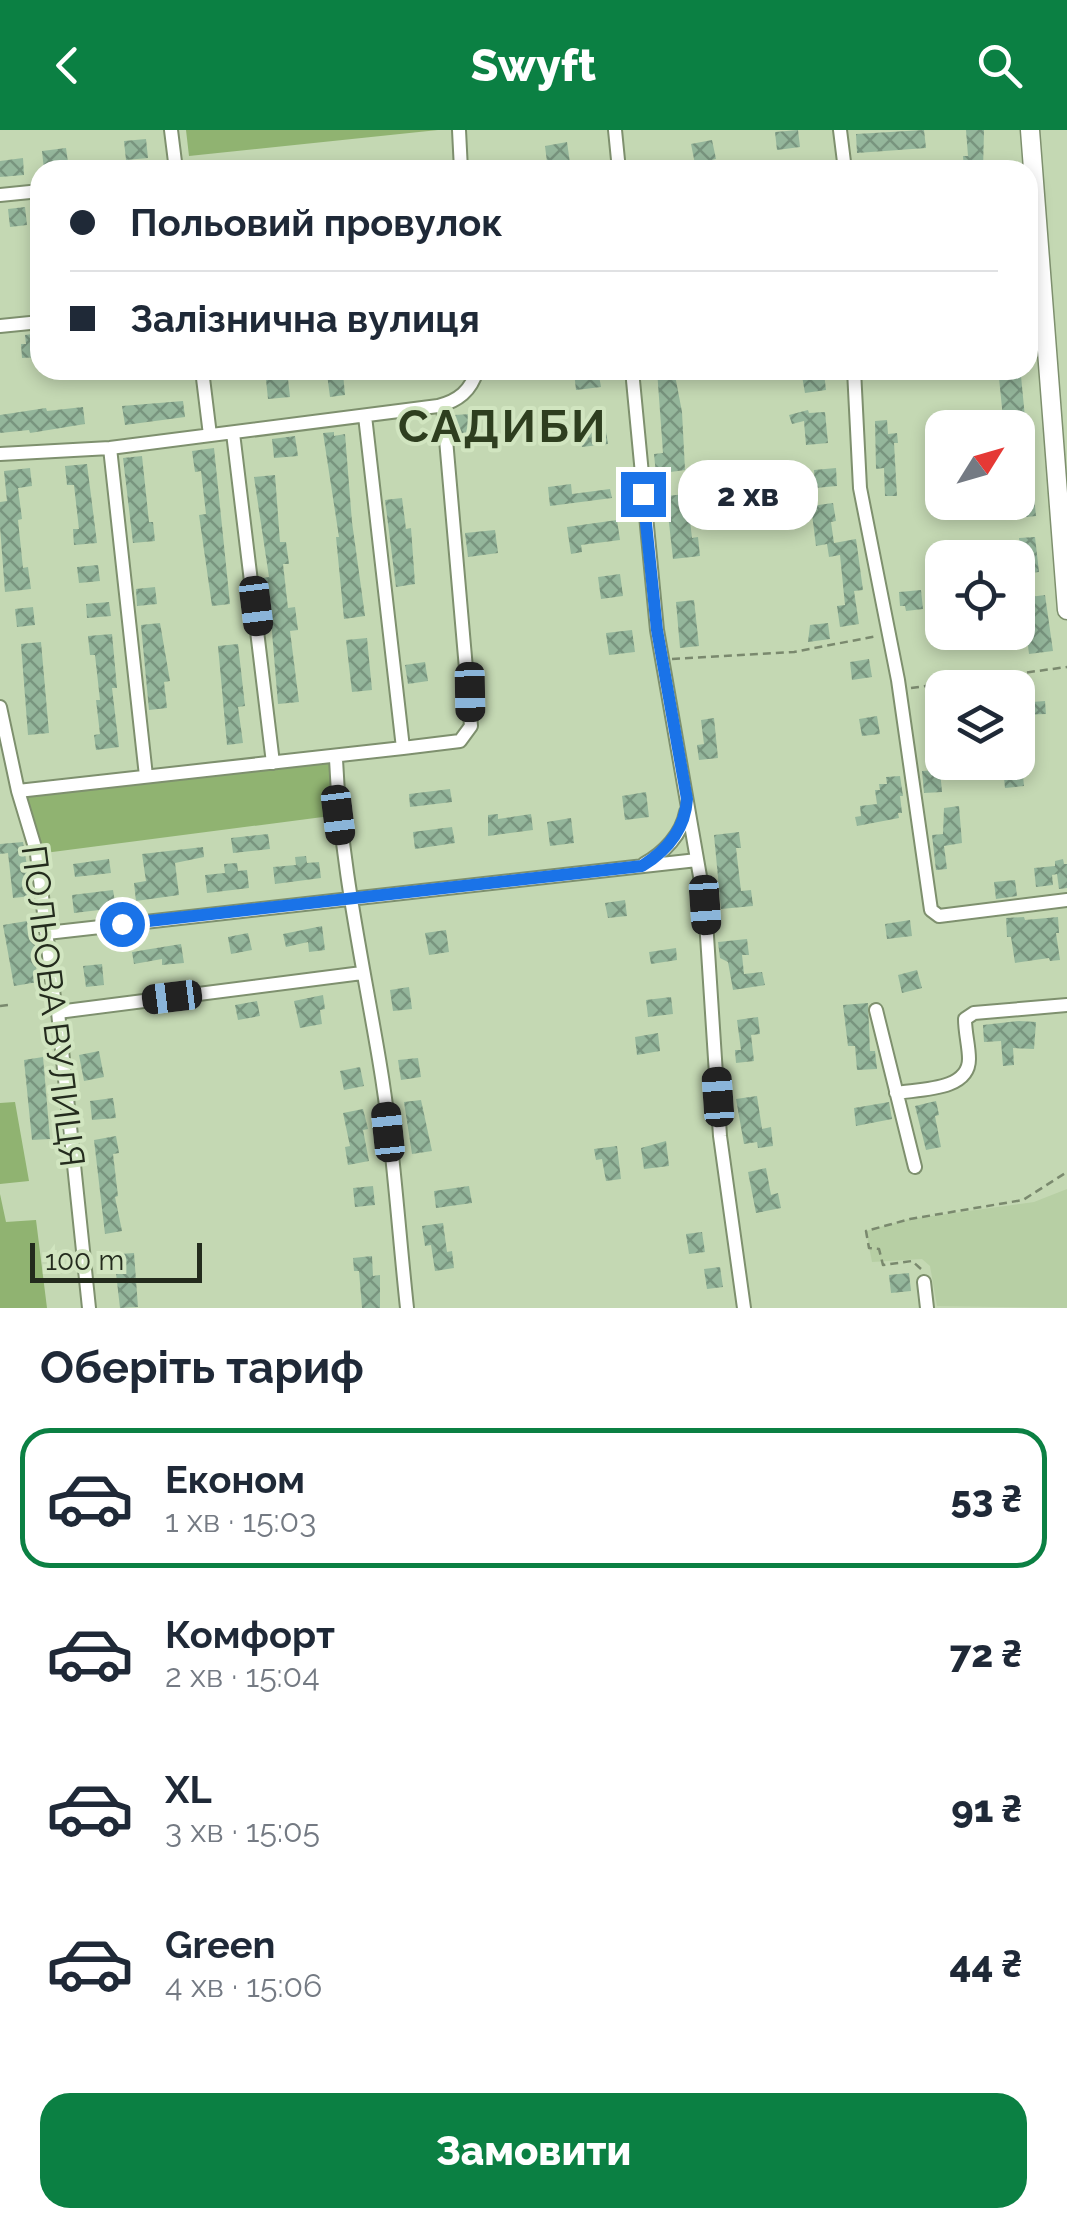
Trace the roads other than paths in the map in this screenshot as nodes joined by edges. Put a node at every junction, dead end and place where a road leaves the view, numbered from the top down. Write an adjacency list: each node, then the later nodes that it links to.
1 (171, 130): 6 (street)
2 (459, 130): 7 (street)
3 (615, 130): 8 (street)
4 (840, 130): 9 (street)
5 (1030, 130): 10 (main road)
6 (175, 160)
7 (461, 160)
8 (618, 160)
9 (844, 160)
10 (1031, 160)
11 (30, 192): 12 (street)
12 (0, 195)
13 (1038, 289): 26 (main road)
14 (30, 323): 15 (street)
15 (0, 326)
16 (203, 380): 23 (street)
17 (471, 380): 20 (street)
18 (633, 380): 33 (street)
19 (855, 380): 37 (street)
20 (443, 405): 21 (street); 28 (street)
21 (364, 416): 22 (street); 28 (street)
22 (233, 432): 23 (street); 30 (street)
23 (210, 435): 24 (street)
24 (110, 448): 25 (street); 31 (street)
25 (0, 454)
26 (1067, 610)
27 (0, 707): 32 (street, ПОЛЬОВА ВУЛИЦЯ)
28 (403, 748): 29 (street)
29 (336, 758): 30 (street); 36 (street)
30 (273, 763): 31 (street)
31 (146, 776): 32 (street)
32 (18, 791): 38 (street, ПОЛЬОВА ВУЛИЦЯ)
33 (687, 799): 34 (street); 35 (street)
34 (697, 860): 35 (street); 48 (street)
35 (642, 866): 36 (street)
36 (348, 899): 38 (street); 39 (street)
37 (1067, 900)
38 (47, 933): 42 (street, ПОЛЬОВА ВУЛИЦЯ)
39 (362, 973): 42 (street); 47 (street)
40 (1067, 1005): 43 (street)
41 (876, 1010): 43 (street)
42 (58, 1012): 46 (street, ПОЛЬОВА ВУЛИЦЯ)
43 (896, 1094): 44 (street)
44 (915, 1167)
45 (924, 1282): 49 (street)
46 (89, 1308)
47 (407, 1308)
48 (744, 1308)
49 (927, 1308)

